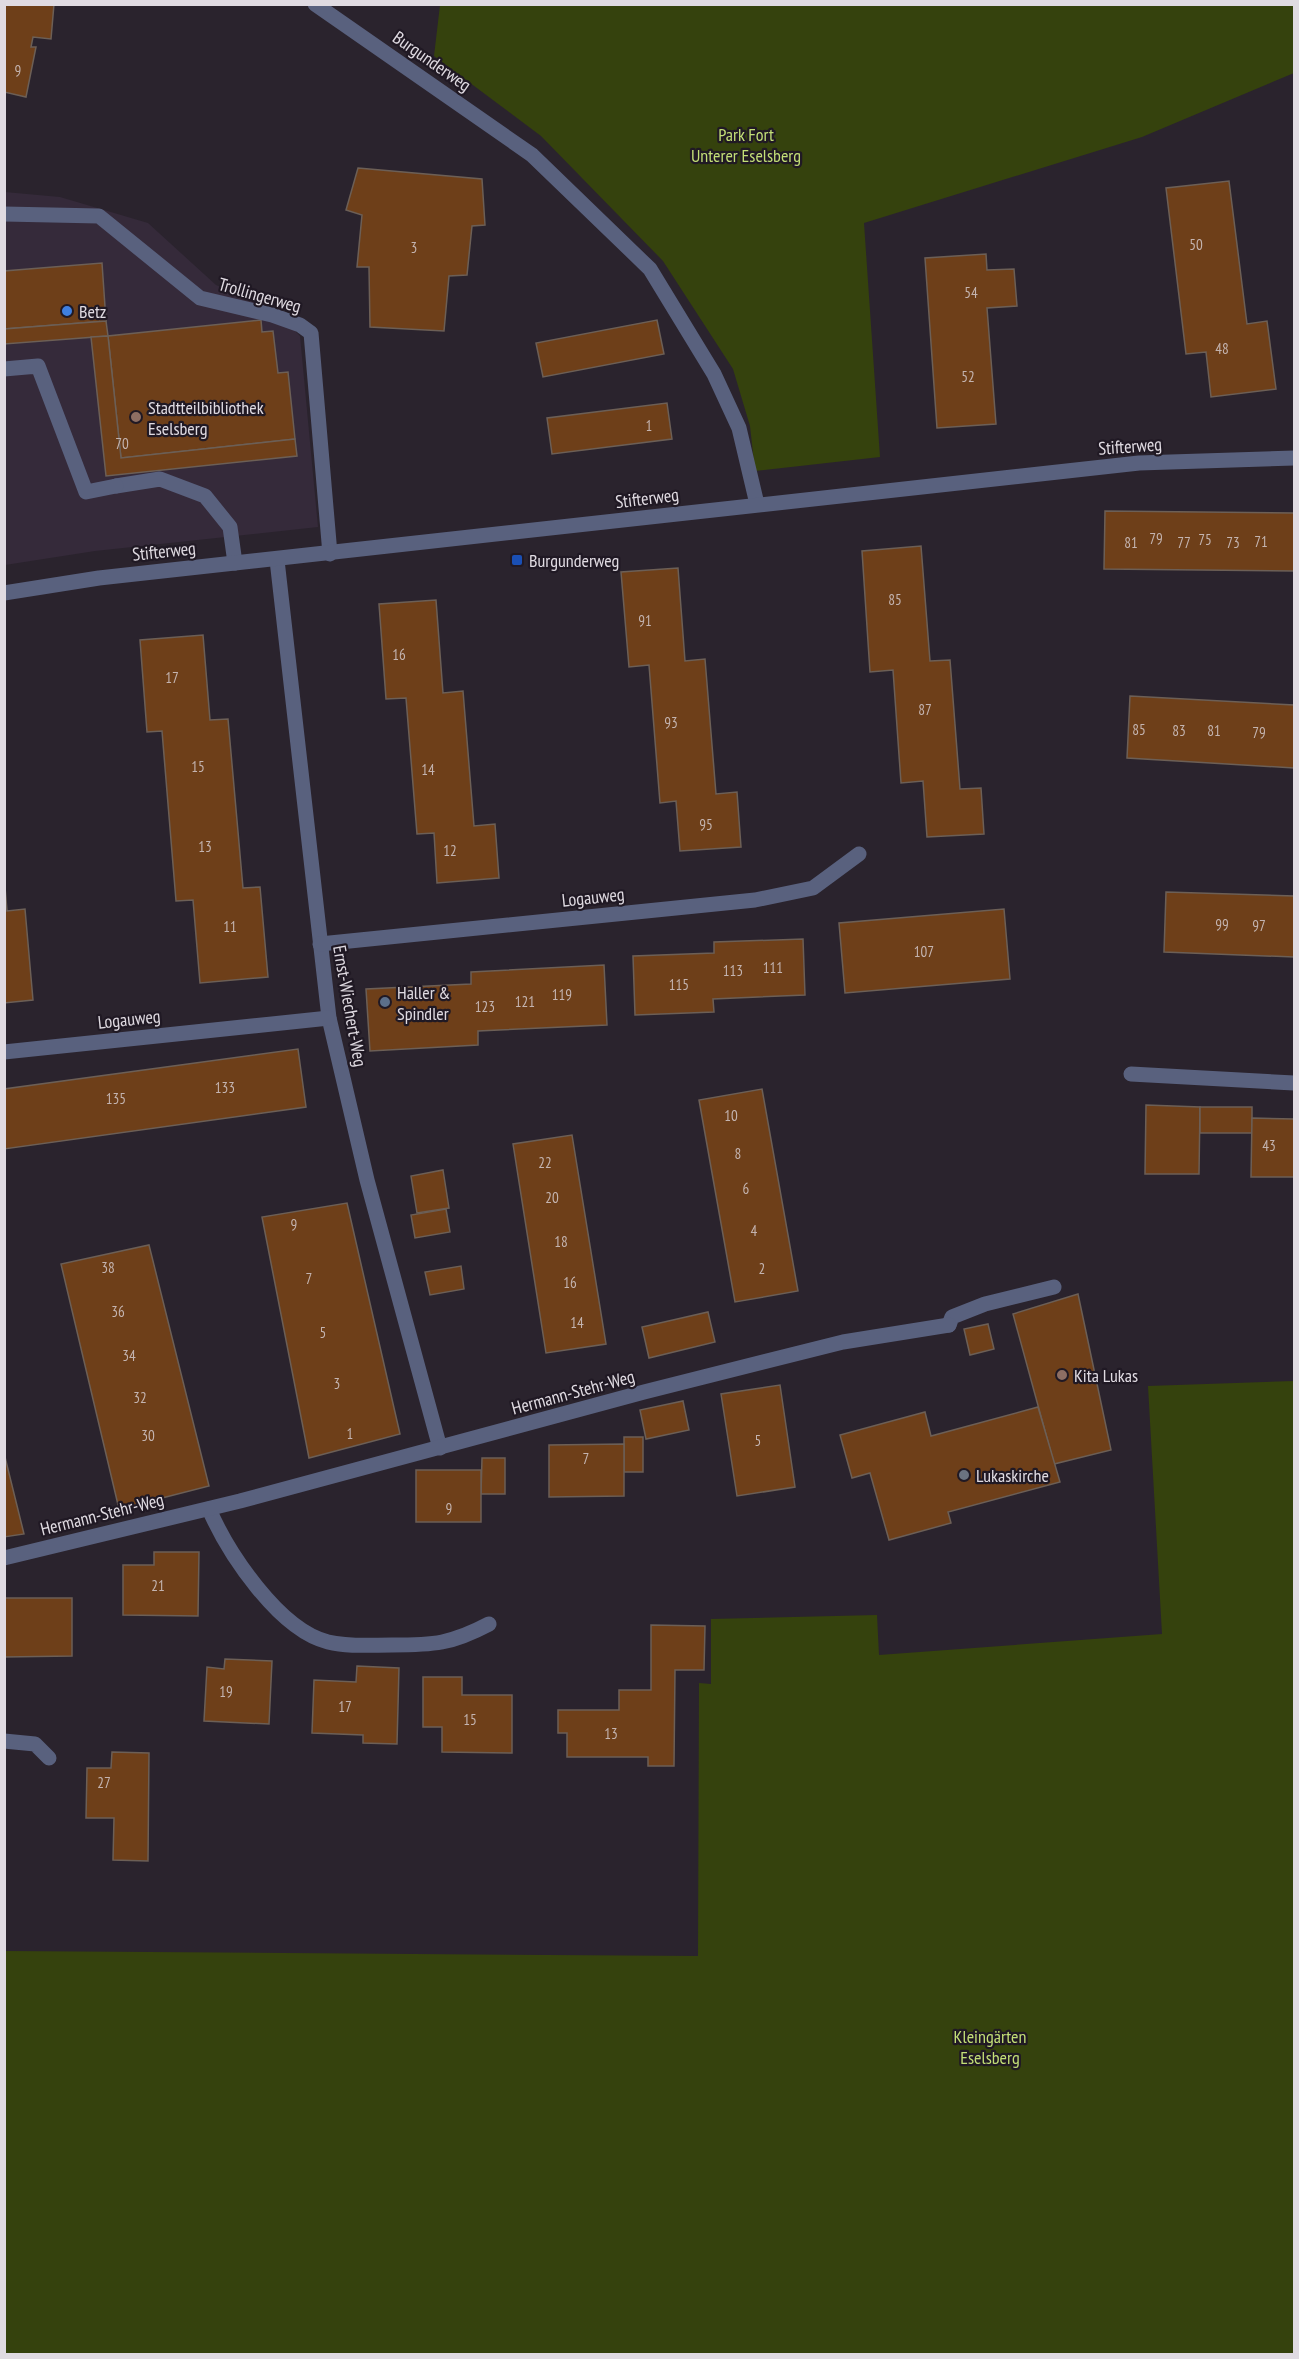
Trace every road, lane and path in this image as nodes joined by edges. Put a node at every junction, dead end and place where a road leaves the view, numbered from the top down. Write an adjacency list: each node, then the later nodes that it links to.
1 (315, 4): 5 (street, Burgunderweg)
2 (4, 214): 6 (street, Trollingerweg)
3 (4, 369): 8 (street)
4 (1294, 458): 5 (street, Stifterweg)
5 (757, 504): 6 (street, Stifterweg)
6 (330, 554): 7 (street, Stifterweg)
7 (277, 560): 8 (street, Stifterweg); 11 (street, Ernst-Wiechert-Weg)
8 (235, 563): 9 (street, Stifterweg)
9 (4, 593)
10 (859, 854): 11 (street, Logauweg)
11 (320, 944): 12 (street, Ernst-Wiechert-Weg)
12 (329, 1018): 13 (street, Logauweg); 17 (street, Ernst-Wiechert-Weg)
13 (4, 1052)
14 (1131, 1074): 15 (street)
15 (1294, 1083)
16 (1054, 1287): 17 (street, Hermann-Stehr-Weg)
17 (440, 1448): 18 (street, Hermann-Stehr-Weg)
18 (209, 1509): 19 (street, Hermann-Stehr-Weg); 20 (street)
19 (4, 1558)
20 (489, 1624)
21 (4, 1741): 22 (street)
22 (49, 1758)

